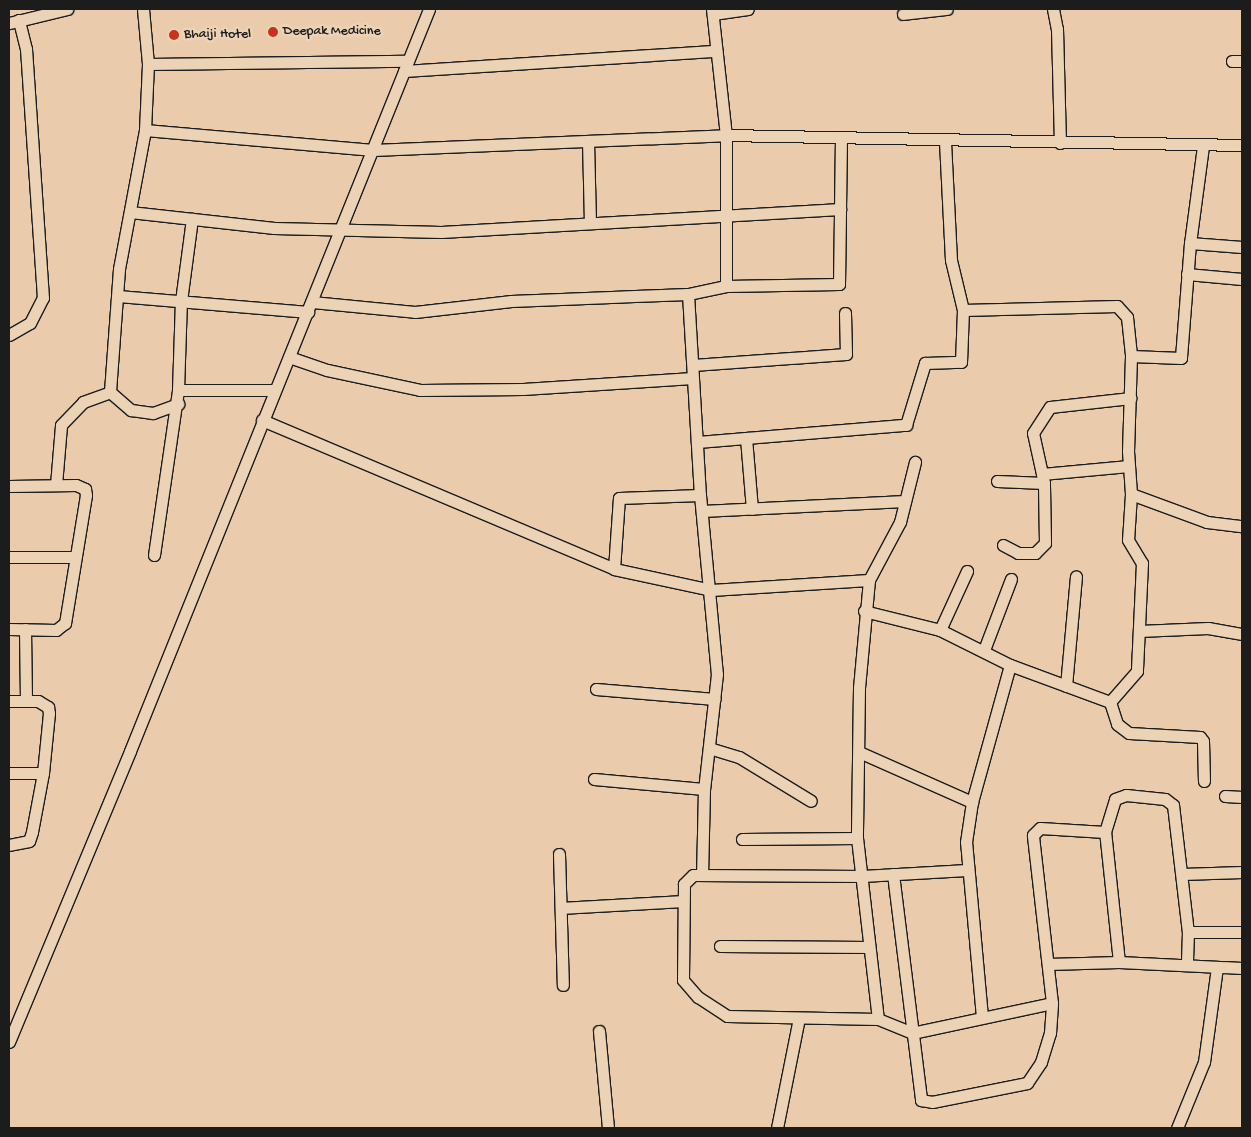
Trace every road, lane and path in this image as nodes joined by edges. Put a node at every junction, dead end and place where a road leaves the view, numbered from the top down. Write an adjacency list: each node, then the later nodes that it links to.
1 (67, 9): 9 (street)
2 (143, 9): 11 (street)
3 (429, 9): 12 (street)
4 (748, 9): 7 (street)
5 (947, 9): 8 (street)
6 (1053, 9): 18 (street)
7 (713, 11): 10 (street)
8 (903, 14)
9 (14, 22): 39 (street)
10 (716, 52): 12 (street); 14 (street)
11 (148, 64): 12 (street); 13 (street)
12 (406, 66): 21 (street)
13 (145, 130): 21 (street); 23 (street)
14 (726, 135): 15 (street); 17 (street); 24 (street)
15 (841, 137): 16 (street); 22 (street)
16 (945, 140): 18 (street); 37 (street)
17 (588, 141): 21 (street); 26 (street)
18 (1060, 143): 20 (street)
19 (1242, 145): 20 (street)
20 (1203, 146): 28 (street)
21 (373, 150): 27 (street)
22 (840, 209): 24 (street); 32 (street)
23 (130, 212): 25 (street); 34 (street)
24 (726, 218): 26 (street); 32 (street)
25 (192, 219): 27 (street); 35 (street)
26 (590, 223): 27 (street)
27 (342, 230): 36 (street)
28 (1190, 242): 29 (street); 30 (street)
29 (1242, 247)
30 (1187, 274): 31 (street); 40 (street)
31 (1242, 279)
32 (726, 286): 33 (street)
33 (688, 294): 36 (street); 42 (street)
34 (118, 296): 35 (street); 46 (street)
35 (181, 301): 36 (street); 44 (street)
36 (310, 307): 41 (street)
37 (963, 310): 40 (street); 50 (street)
38 (845, 313): 42 (street)
39 (9, 335)
40 (1131, 356): 47 (street)
41 (289, 357): 43 (street); 45 (street)
42 (693, 365): 43 (street)
43 (694, 378): 51 (street)
44 (178, 390): 45 (street); 48 (street)
45 (274, 390): 49 (street)
46 (110, 392): 48 (street); 56 (street)
47 (1130, 398): 53 (street); 54 (street)
48 (178, 404): 65 (street)
49 (262, 420): 68 (street); 128 (street)
50 (746, 438): 51 (street); 61 (street)
51 (697, 442): 59 (street)
52 (915, 462): 60 (street)
53 (1129, 466): 54 (street); 58 (street)
54 (1043, 479): 55 (street); 64 (street)
55 (997, 482)
56 (56, 485): 57 (street); 67 (street)
57 (9, 486)
58 (1131, 494): 63 (street); 78 (street)
59 (700, 495): 62 (street); 68 (street)
60 (905, 501): 61 (street); 72 (street)
61 (752, 509): 62 (street)
62 (702, 511): 73 (street)
63 (1242, 526)
64 (1003, 545)
65 (154, 555)
66 (9, 557): 67 (street)
67 (75, 557): 76 (street)
68 (614, 569): 73 (street)
69 (967, 572): 77 (street)
70 (1076, 576): 82 (street)
71 (1011, 579): 80 (street)
72 (869, 580): 73 (street); 74 (street)
73 (711, 590): 84 (street)
74 (864, 611): 77 (street); 89 (street)
75 (9, 629): 76 (street)
76 (25, 630): 86 (street)
77 (940, 630): 80 (street)
78 (1139, 631): 79 (street); 87 (street)
79 (1242, 634)
80 (984, 650): 81 (street)
81 (1010, 665): 82 (street); 98 (street)
82 (1066, 686): 87 (street)
83 (596, 689): 84 (street)
84 (715, 698): 88 (street)
85 (9, 701): 86 (street)
86 (26, 701): 91 (street)
87 (1110, 702): 93 (street)
88 (709, 748): 94 (street); 97 (street)
89 (859, 752): 98 (street); 100 (street)
90 (9, 773): 91 (street)
91 (44, 773): 102 (street)
92 (594, 779): 94 (street)
93 (1204, 782)
94 (704, 789): 108 (street)
95 (1225, 796): 96 (street)
96 (1242, 797)
97 (811, 801)
98 (972, 802): 104 (street)
99 (1105, 832): 107 (street); 116 (street); 117 (street)
100 (857, 838): 101 (street); 109 (street)
101 (742, 839)
102 (9, 845)
103 (560, 854): 111 (street)
104 (967, 870): 106 (street); 123 (street)
105 (1242, 872): 107 (street)
106 (893, 874): 109 (street); 127 (street)
107 (1182, 874): 112 (street)
108 (702, 875): 109 (street); 110 (street)
109 (862, 876): 115 (street)
110 (683, 901): 111 (street); 124 (street)
111 (561, 908): 121 (street)
112 (1188, 932): 113 (street); 118 (street)
113 (1242, 932)
114 (720, 946): 115 (street)
115 (869, 948): 125 (street)
116 (1118, 962): 117 (street); 118 (street)
117 (1048, 964): 122 (street)
118 (1187, 964): 119 (street)
119 (1218, 967): 120 (street); 131 (street)
120 (1242, 968)
121 (562, 985)
122 (1052, 1002): 123 (street); 127 (street)
123 (982, 1017): 127 (street)
124 (799, 1018): 125 (street); 130 (street)
125 (878, 1018): 127 (street)
126 (599, 1032): 129 (street)
127 (912, 1033)
128 (9, 1042)
129 (608, 1128)
130 (777, 1128)
131 (1177, 1128)

